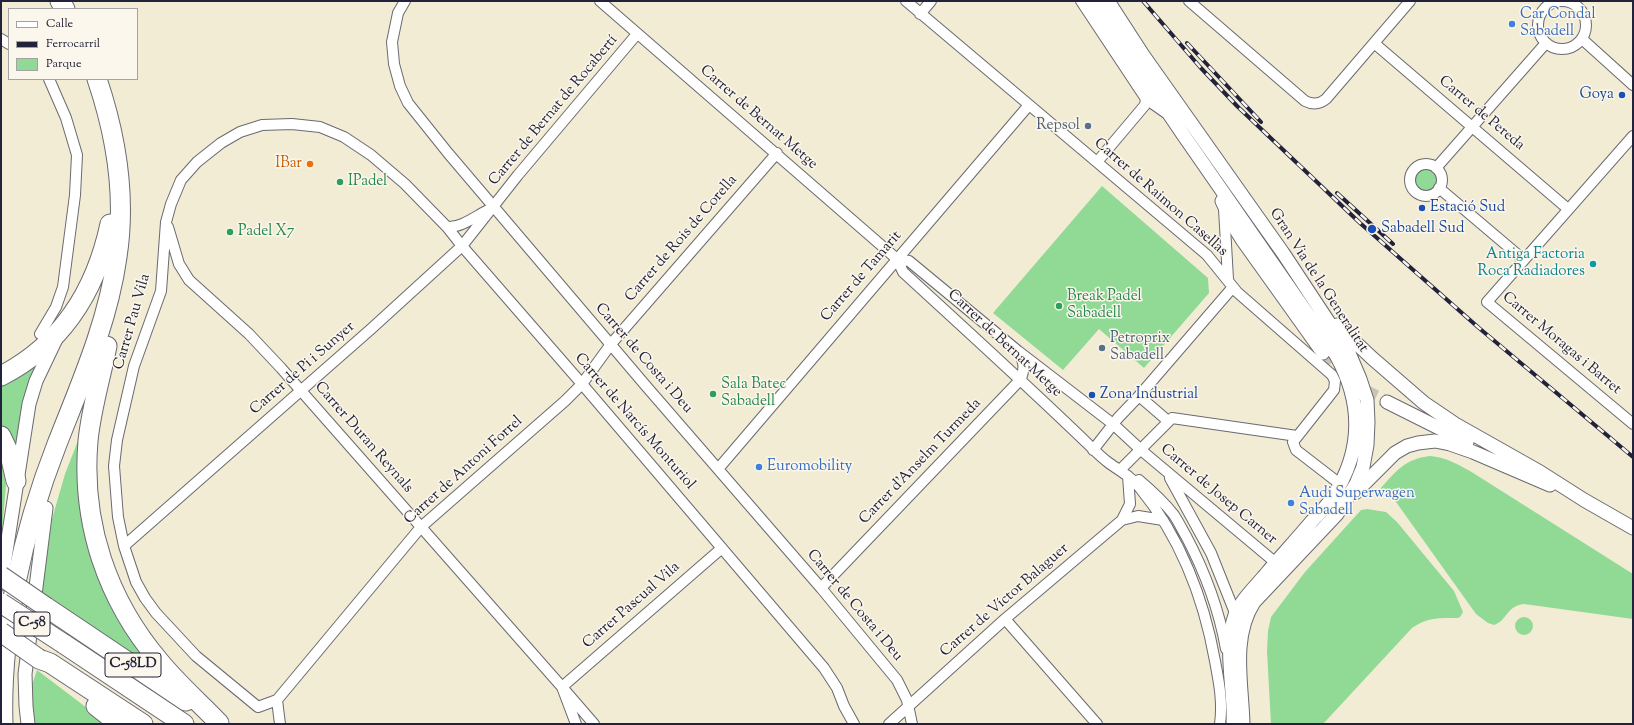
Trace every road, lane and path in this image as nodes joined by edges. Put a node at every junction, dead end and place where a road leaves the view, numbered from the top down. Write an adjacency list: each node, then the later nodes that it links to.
1 (406, 1): 36 (street, Carrer de Costa i Deu)
2 (600, 1): 14 (street, Carrer de Bernat Metge)
3 (906, 1): 13 (street, Carrer de Raimon Casellas)
4 (931, 1): 13 (street)
5 (1080, 1): 23 (street)
6 (1093, 1): 25 (street, Gran Via de la Generalitat)
7 (1108, 1): 22 (street, Gran Via de la Generalitat)
8 (1115, 1): 22 (street)
9 (1189, 1): 16 (street)
10 (1410, 1): 16 (street)
11 (1577, 3): 12 (street); 15 (street)
12 (1543, 4): 17 (street)
13 (920, 14): 24 (street, Carrer de Raimon Casellas)
14 (637, 34): 28 (street, Carrer de Bernat Metge); 36 (street, Carrer de Bernat de Rocabertí)
15 (1582, 39): 17 (street); 21 (street)
16 (1374, 43): 26 (street, Carrer de Pereda)
17 (1546, 43): 26 (street)
18 (48, 80): 46 (street)
19 (97, 80): 33 (highway)
20 (110, 80): 48 (highway)
21 (1633, 85)
22 (1166, 88): 44 (street, Gran Via de la Generalitat)
23 (1146, 99): 25 (street); 31 (street)
24 (1029, 105): 31 (street, Carrer de Raimon Casellas); 41 (street, Carrer de Tamarit)
25 (1170, 115): 30 (street, Gran Via de la Generalitat)
26 (1472, 127): 32 (street); 37 (street, Carrer de Pereda)
27 (1633, 136): 37 (street)
28 (776, 153): 41 (street, Carrer de Bernat Metge); 47 (street, Carrer de Rois de Corella)
29 (371, 155): 38 (street, Carrer Pau Vila); 39 (street, Carrer de Narcís Monturiol)
30 (1199, 157): 35 (street); 68 (street, Gran Via de la Generalitat)
31 (1097, 162): 43 (street, Carrer de Raimon Casellas)
32 (1436, 168): 34 (street); 34 (street)
33 (118, 181): 45 (highway); 92 (highway)
34 (1439, 188): 42 (street)
35 (1224, 205): 43 (street); 50 (street)
36 (494, 207): 39 (street); 40 (street, Carrer de Pi i Sunyer); 47 (street, Carrer de Costa i Deu)
37 (1568, 209): 42 (street)
38 (166, 222): 54 (street, Carrer Duran Reynals); 76 (street, Carrer Pau Vila)
39 (447, 227): 40 (street, Carrer de Narcís Monturiol)
40 (462, 246): 53 (street, Carrer de Narcís Monturiol); 54 (street, Carrer de Pi i Sunyer)
41 (897, 259): 49 (street, Carrer de Bernat Metge); 52 (street, Carrer de Bernat Metge); 64 (street, Carrer de Tamarit)
42 (1524, 260): 59 (street, Carrer Moragas i Barret)
43 (1230, 283): 55 (street); 61 (street, Carrer de Raimon Casellas)
44 (1319, 307): 69 (street); 71 (street, Gran Via de la Generalitat)
45 (62, 329): 51 (highway); 67 (street)
46 (40, 334)
47 (611, 344): 53 (street, Carrer de Antoni Forrel); 64 (street, Carrer de Costa i Deu)
48 (107, 346): 70 (highway); 98 (highway)
49 (1018, 351): 52 (street); 58 (street, Carrer de Bernat Metge)
50 (1323, 353)
51 (1, 376)
52 (1021, 379): 62 (street, Carrer de Bernat Metge); 81 (street, Carrer d'Anselm Turmeda)
53 (582, 384): 74 (street, Carrer de Antoni Forrel); 77 (street, Carrer de Narcís Monturiol)
54 (301, 391): 74 (street, Carrer Duran Reynals); 76 (street, Carrer de Pi i Sunyer)
55 (1139, 396): 57 (street); 58 (street)
56 (1387, 402): 69 (street)
57 (1168, 421): 61 (street); 63 (street)
58 (1113, 424): 62 (street); 63 (street, Carrer de Bernat Metge)
59 (1633, 424)
60 (1, 436): 67 (highway)
61 (1297, 436): 68 (street)
62 (1094, 450): 66 (street, Carrer de Bernat Metge)
63 (1141, 450): 65 (street, Carrer de Josep Carner); 66 (street)
64 (718, 469): 81 (street, Carrer de Costa i Deu)
65 (1164, 469): 78 (street, Carrer de Josep Carner); 83 (street)
66 (1124, 473): 72 (street, Carrer de Víctor Balaguer); 73 (street, Carrer de Bernat Metge); 87 (street, Carrer de Bernat Metge)
67 (16, 481): 80 (street)
68 (1340, 484): 78 (street, Gran Via de la Generalitat)
69 (1584, 500): 71 (street); 75 (street)
70 (46, 508): 93 (highway); 94 (street)
71 (1337, 514): 91 (street, Gran Via de la Generalitat)
72 (1122, 520): 73 (street); 84 (street, Carrer de Víctor Balaguer)
73 (1163, 520): 106 (street, Carrer de Bernat Metge)
74 (421, 527): 88 (street, Carrer Duran Reynals); 89 (street, Carrer de Antoni Forrel)
75 (1633, 528)
76 (124, 546): 89 (street, Carrer Pau Vila)
77 (722, 548): 88 (street, Carrer Pascual Vila); 102 (street, Carrer de Narcís Monturiol)
78 (1276, 563): 83 (street, Gran Via de la Generalitat)
79 (1, 576): 98 (highway, C-58LD, bridge)
80 (1, 587)
81 (821, 588): 90 (street, Carrer de Costa i Deu)
82 (1, 603): 97 (highway, C-58, bridge)
83 (1235, 615): 87 (street, Gran Via de la Generalitat); 91 (street)
84 (1005, 620): 90 (street, Carrer de Víctor Balaguer); 105 (street)
85 (1, 632): 86 (highway, C-58, bridge)
86 (46, 664): 95 (highway); 96 (highway, C-58)
87 (1230, 668): 107 (street, Gran Via de la Generalitat)
88 (562, 687): 100 (street); 101 (street, Carrer Duran Reynals)
89 (277, 700): 99 (street)
90 (908, 706): 103 (street, Carrer de Víctor Balaguer); 104 (street, Carrer de Costa i Deu)
91 (1243, 707): 108 (street, Gran Via de la Generalitat)
92 (3, 724)
93 (14, 724)
94 (28, 724)
95 (119, 724)
96 (143, 724)
97 (184, 724)
98 (220, 724)
99 (280, 724)
100 (576, 724)
101 (594, 724)
102 (854, 724)
103 (889, 724)
104 (912, 724)
105 (1096, 724)
106 (1220, 724)
107 (1233, 724)
108 (1243, 724)

